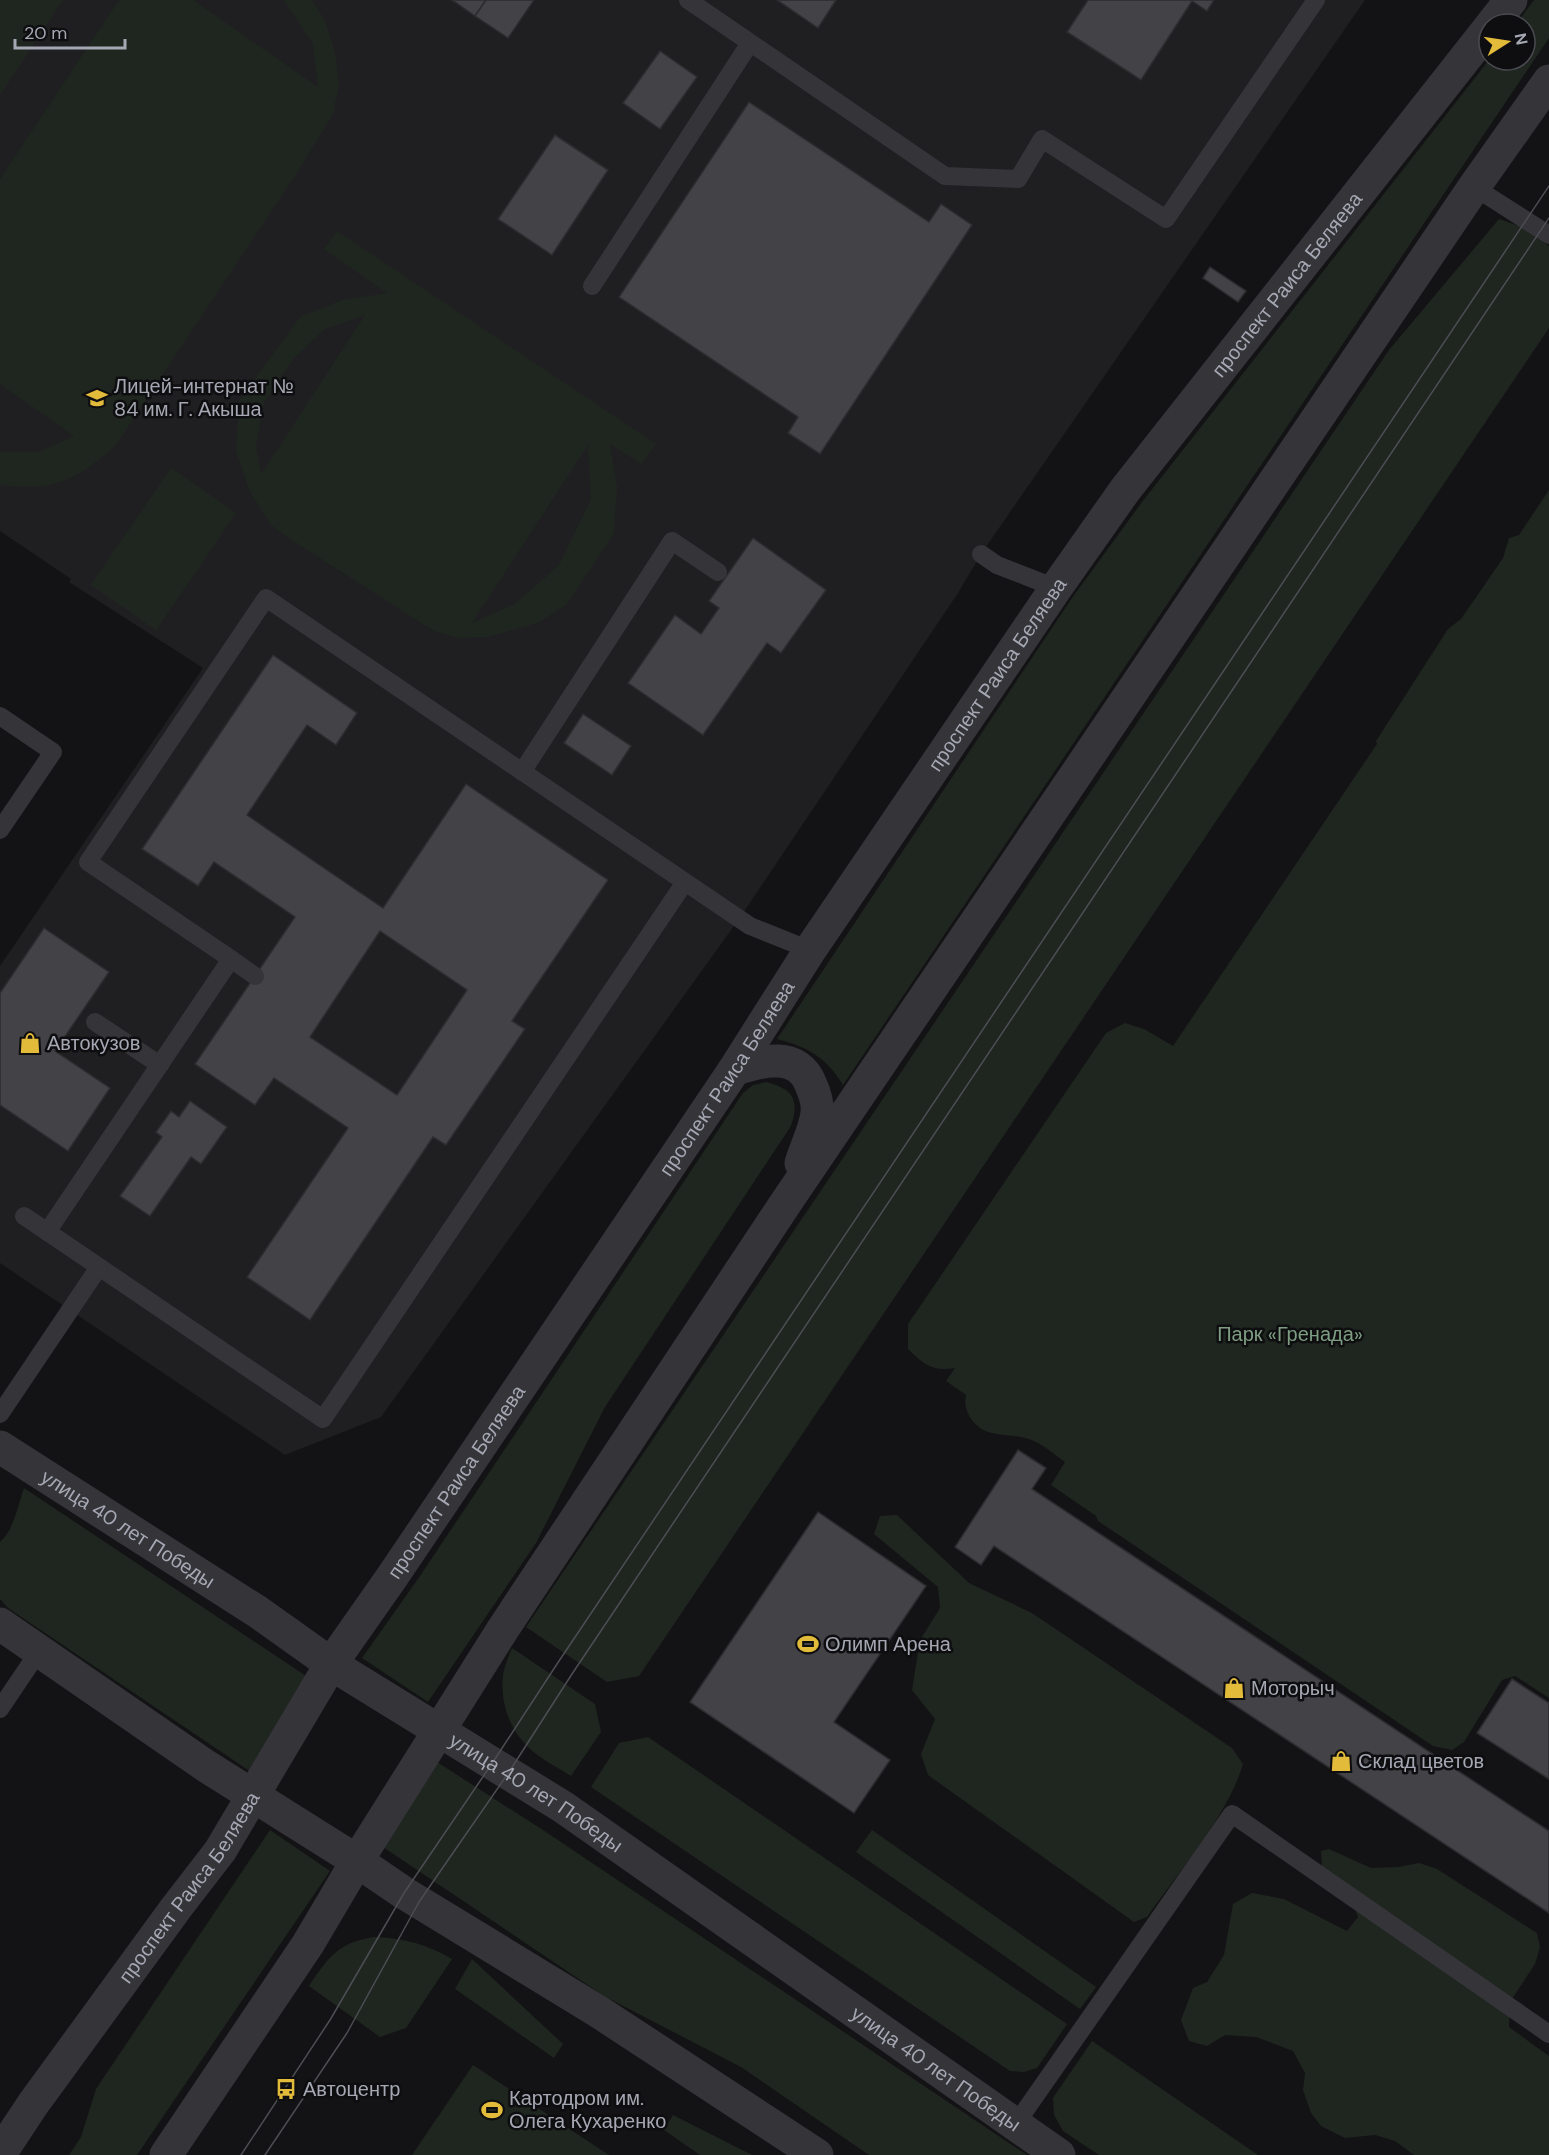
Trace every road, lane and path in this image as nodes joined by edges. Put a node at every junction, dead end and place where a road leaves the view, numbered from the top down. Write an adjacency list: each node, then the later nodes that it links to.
1 (688, 0): 5 (lane)
2 (1316, 0): 5 (lane)
3 (1511, 0): 4 (street)
4 (1502, 12)
5 (750, 43): 10 (lane)
6 (1477, 43): 13 (street, проспект Раиса Беляева)
7 (1549, 81): 8 (street)
8 (1474, 187): 9 (lane); 24 (street)
9 (1549, 235)
10 (592, 286)
11 (981, 555): 13 (lane)
12 (718, 572): 15 (lane)
13 (1056, 588): 18 (street, проспект Раиса Беляева)
14 (0, 716): 16 (lane)
15 (522, 772): 17 (lane); 19 (lane)
16 (0, 830)
17 (685, 882): 18 (lane); 27 (lane)
18 (810, 950): 23 (street, проспект Раиса Беляева)
19 (231, 959): 20 (lane); 22 (lane)
20 (255, 976)
21 (95, 1022): 22 (lane)
22 (160, 1065): 26 (lane)
23 (734, 1070): 24 (street); 32 (street, проспект Раиса Беляева)
24 (788, 1201): 34 (street)
25 (24, 1216): 26 (lane)
26 (47, 1232): 27 (lane)
27 (99, 1267): 28 (lane)
28 (0, 1413)
29 (0, 1447): 32 (street, улица 40 лет Победы)
30 (0, 1624): 31 (street)
31 (39, 1651): 33 (lane); 35 (street)
32 (331, 1664): 34 (street, улица 40 лет Победы); 35 (street, проспект Раиса Беляева)
33 (0, 1709)
34 (438, 1730): 36 (street); 38 (street, улица 40 лет Победы)
35 (254, 1796): 36 (street); 39 (street, проспект Раиса Беляева)
36 (357, 1861): 40 (street); 41 (street)
37 (1549, 2034): 38 (lane)
38 (1015, 2125): 42 (street, улица 40 лет Победы)
39 (0, 2154)
40 (166, 2155)
41 (817, 2155)
42 (1059, 2155)

